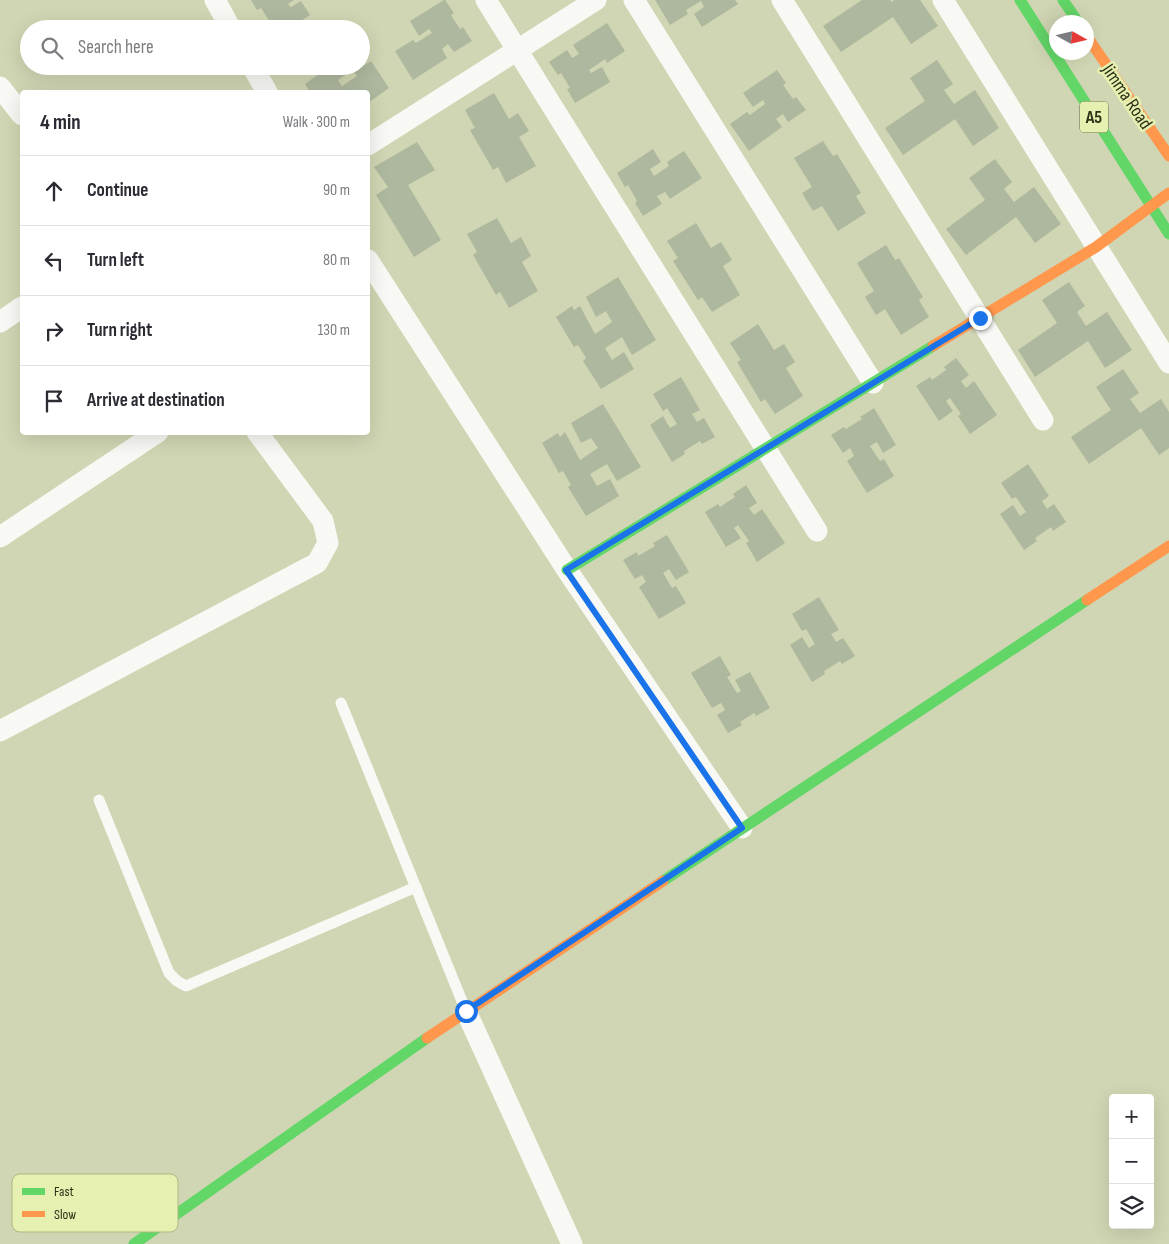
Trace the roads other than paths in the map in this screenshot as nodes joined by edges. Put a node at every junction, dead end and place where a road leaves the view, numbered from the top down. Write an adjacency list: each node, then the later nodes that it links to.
1 (215, 0): 10 (street)
2 (486, 0): 12 (street)
3 (596, 0): 12 (street)
4 (634, 0): 26 (street)
5 (782, 0): 23 (street)
6 (943, 0): 20 (street)
7 (1020, 0): 18 (main road, A5)
8 (1063, 0): 9 (main road)
9 (1073, 15)
10 (226, 20)
11 (1094, 47): 16 (main road, Jimma Road / A5)
12 (517, 50): 15 (street); 30 (street)
13 (257, 75): 14 (street)
14 (266, 90)
15 (370, 144)
16 (1169, 156)
17 (1169, 193): 18 (main road)
18 (1151, 206): 19 (main road, A5); 20 (main road)
19 (1169, 234)
20 (1096, 247): 23 (main road); 25 (street)
21 (370, 263): 34 (street)
22 (20, 308): 24 (street)
23 (980, 318): 26 (main road); 27 (street)
24 (0, 322)
25 (1169, 363)
26 (873, 383): 30 (main road)
27 (1043, 420)
28 (153, 435): 32 (street)
29 (259, 435): 36 (street)
30 (766, 448): 31 (street); 34 (main road)
31 (817, 531)
32 (0, 537)
33 (1169, 546): 38 (main road)
34 (566, 570): 38 (street)
35 (341, 702): 39 (lane)
36 (0, 731)
37 (100, 800): 39 (lane)
38 (742, 828): 40 (main road)
39 (416, 887): 40 (lane)
40 (466, 1011): 41 (main road); 44 (street)
41 (178, 1213)
42 (151, 1232): 43 (main road)
43 (134, 1244)
44 (572, 1244)

